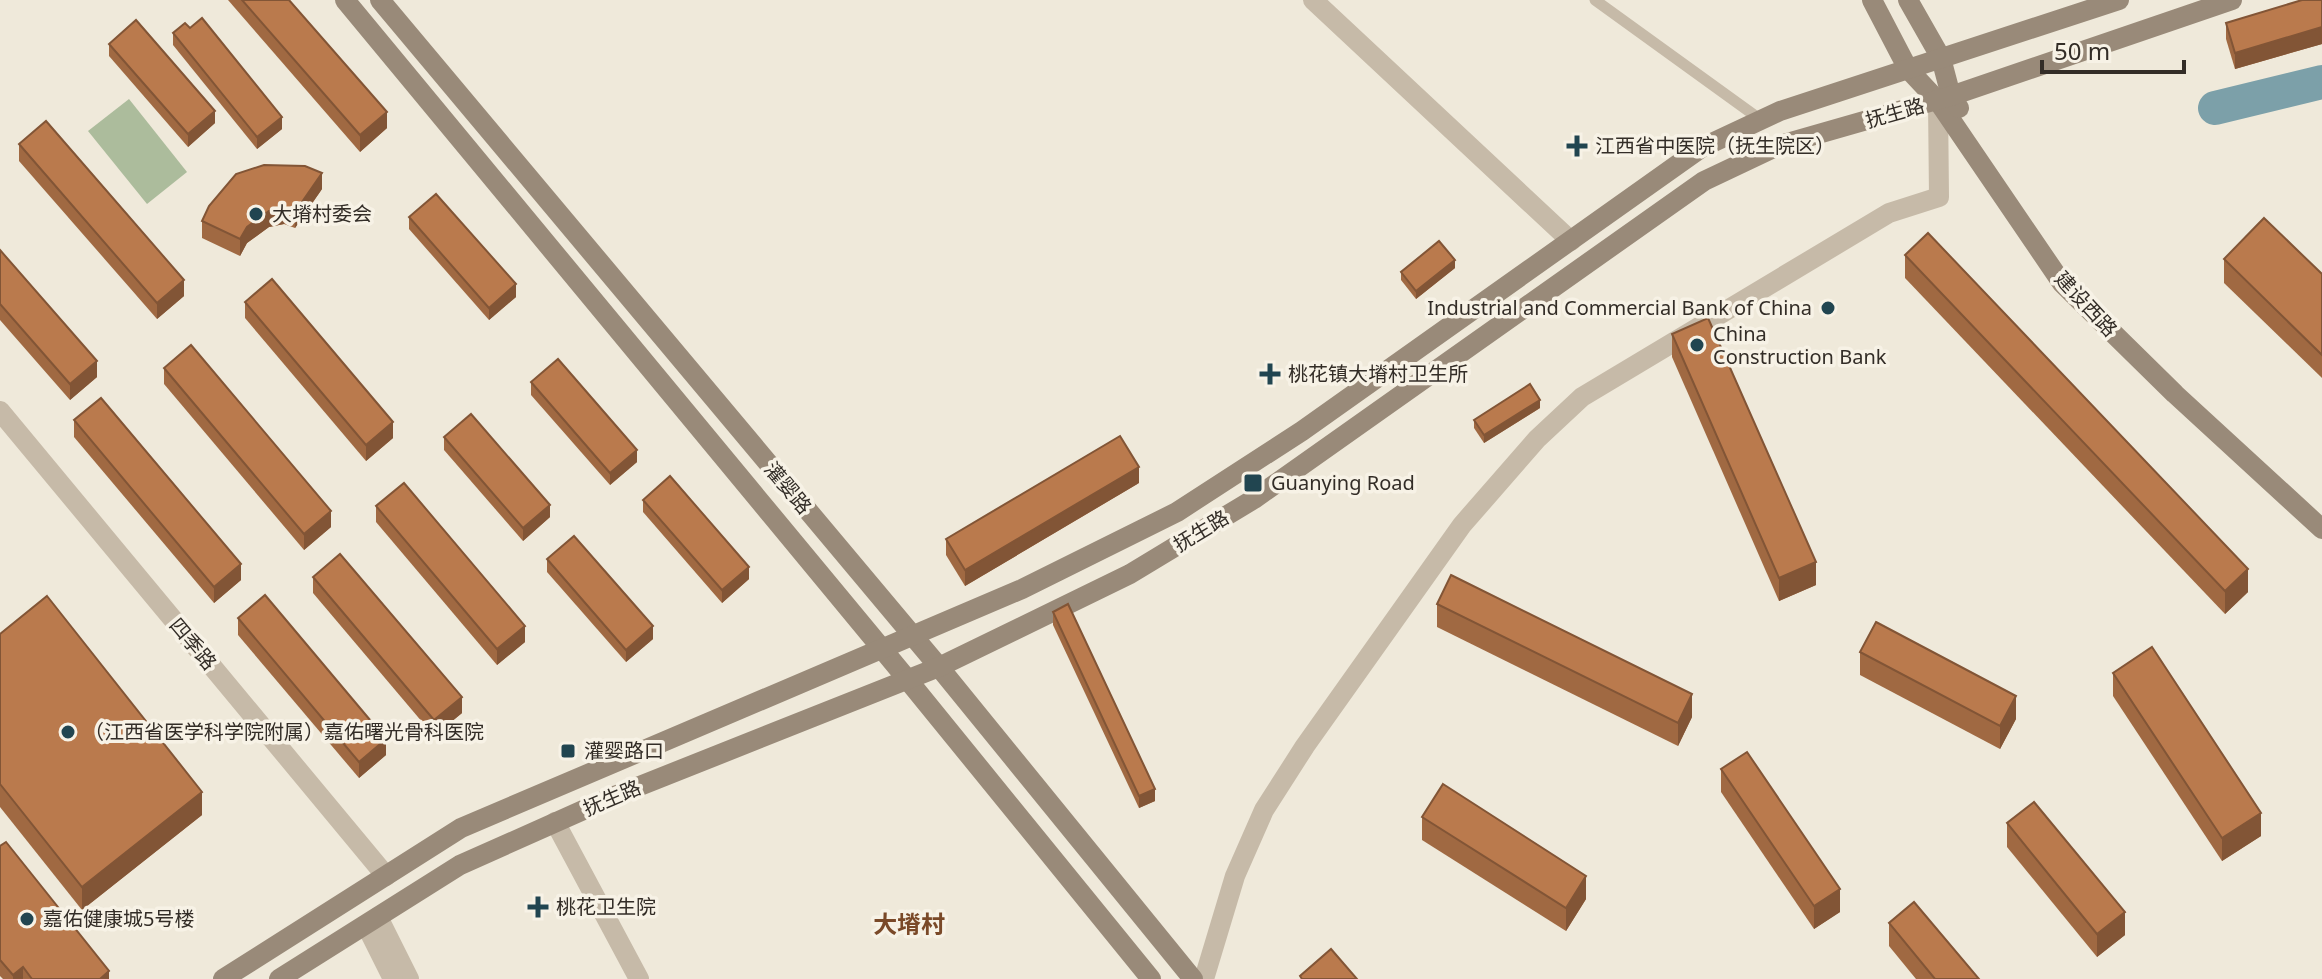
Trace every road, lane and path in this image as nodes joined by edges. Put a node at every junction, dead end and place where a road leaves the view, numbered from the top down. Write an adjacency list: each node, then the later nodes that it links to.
1 (345, 0): 18 (main road, 灌婴路)
2 (380, 0): 17 (main road, 灌婴路)
3 (1313, 0): 13 (street)
4 (1595, 0): 12 (lane)
5 (1872, 0): 10 (main road, 建设西路)
6 (1908, 0): 9 (main road, 建设西路)
7 (2119, 0): 9 (main road, 抚生路)
8 (2232, 0): 11 (main road, 抚生路)
9 (1941, 58): 10 (main road, 抚生路); 11 (main road, 建设西路)
10 (1908, 69): 11 (main road, 建设西路); 12 (main road, 抚生路)
11 (1945, 99): 15 (main road, 建设西路); 16 (main road, 建设西路); 19 (main road, 抚生路); 31 (street)
12 (1761, 120): 13 (main road, 抚生路)
13 (1571, 241): 17 (main road, 抚生路)
14 (0, 411): 22 (street, 四季路)
15 (2322, 512)
16 (2322, 529)
17 (912, 636): 18 (main road, 抚生路); 19 (main road, 灌婴路)
18 (882, 649): 20 (main road, 灌婴路); 22 (main road, 抚生路)
19 (939, 667): 20 (main road, 抚生路); 30 (main road, 灌婴路)
20 (907, 679): 21 (main road, 抚生路); 29 (main road, 灌婴路)
21 (555, 822): 23 (main road, 抚生路); 28 (street)
22 (386, 876): 24 (main road, 抚生路)
23 (372, 921): 25 (main road, 抚生路); 26 (street); 27 (street)
24 (223, 979)
25 (279, 979)
26 (393, 979)
27 (409, 979)
28 (639, 979)
29 (1151, 979)
30 (1193, 979)
31 (1204, 979)

